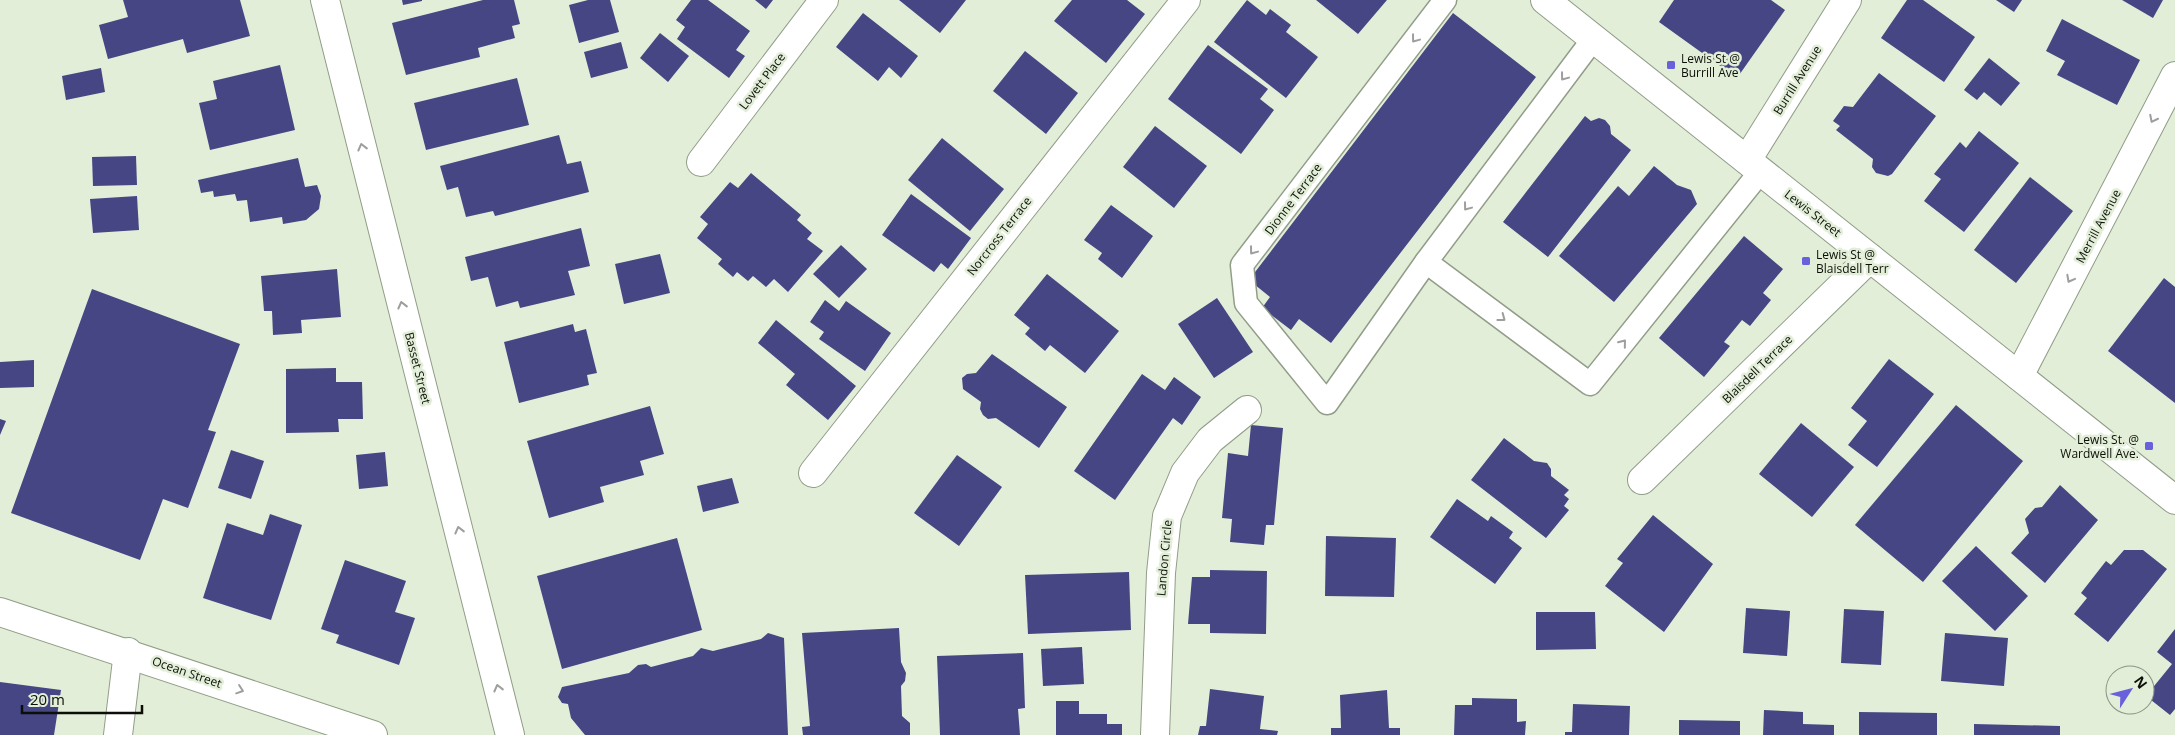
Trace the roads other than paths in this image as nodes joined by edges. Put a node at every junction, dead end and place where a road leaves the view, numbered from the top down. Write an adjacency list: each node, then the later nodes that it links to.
1 (325, 0): 22 (street, Basset Street, one-way to 1)
2 (824, 0): 9 (street, Lovett Place)
3 (1186, 0): 15 (street, Norcross Terrace)
4 (1445, 0): 12 (lane, Dionne Terrace, one-way to 12)
5 (1545, 0): 7 (street, Lewis Street)
6 (1847, 0): 10 (street, Burrill Avenue)
7 (1594, 38): 10 (street, Lewis Street); 12 (lane, one-way to 12)
8 (2175, 76): 13 (street, Merrill Avenue, one-way to 13)
9 (701, 162)
10 (1754, 166): 11 (street, Lewis Street); 12 (lane, one-way to 10)
11 (1870, 258): 13 (street, Lewis Street); 16 (street, Blaisdell Terrace)
12 (1426, 262)
13 (2019, 376): 17 (street, Lewis Street)
14 (1247, 410): 23 (street, Landon Circle)
15 (813, 473)
16 (1642, 480)
17 (2175, 500)
18 (0, 612): 19 (street, Ocean Street)
19 (128, 652): 20 (street); 21 (street, Ocean Street, one-way to 21)
20 (118, 735)
21 (373, 735)
22 (510, 735)
23 (1155, 735)

